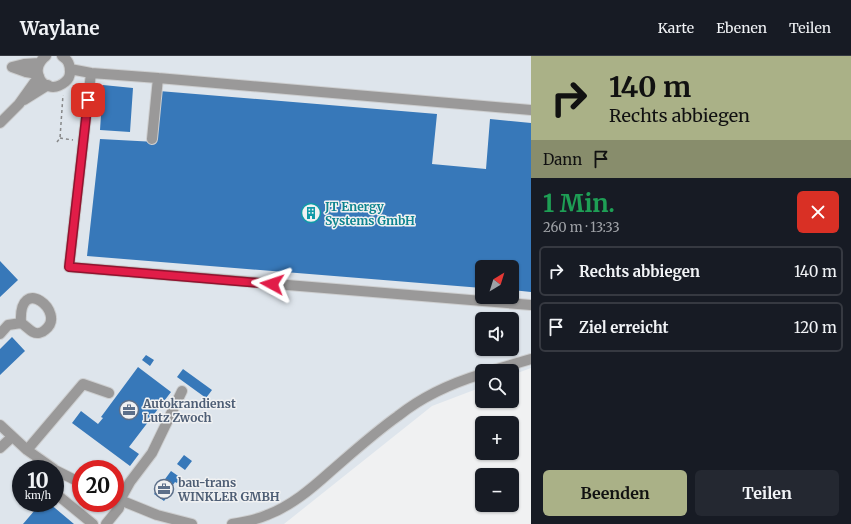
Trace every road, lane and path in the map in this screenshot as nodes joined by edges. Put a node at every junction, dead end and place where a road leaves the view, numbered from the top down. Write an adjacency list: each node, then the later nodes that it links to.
1 (62, 56): 3 (street)
2 (40, 67): 7 (street); 8 (street)
3 (70, 69): 4 (street); 6 (street)
4 (91, 73): 5 (street); 15 (street)
5 (158, 78): 9 (street); 13 (street)
6 (64, 83): 7 (street); 11 (path)
7 (48, 85): 8 (street)
8 (19, 104): 10 (street)
9 (531, 110)
10 (0, 123)
11 (60, 138): 12 (path); 14 (path)
12 (76, 140)
13 (152, 140)
14 (57, 142)
15 (531, 305)
16 (21, 323): 17 (street)
17 (0, 334)
18 (531, 359): 19 (street)
19 (514, 364)
20 (475, 376): 35 (street)
21 (182, 391): 28 (street)
22 (109, 393): 26 (street)
23 (0, 425): 24 (street)
24 (12, 437): 25 (street); 26 (street)
25 (0, 448)
26 (27, 450): 27 (street)
27 (40, 460)
28 (124, 490)
29 (64, 501): 33 (street)
30 (124, 502): 32 (street)
31 (116, 512): 34 (street)
32 (187, 523)
33 (93, 524)
34 (106, 524)
35 (232, 524)

